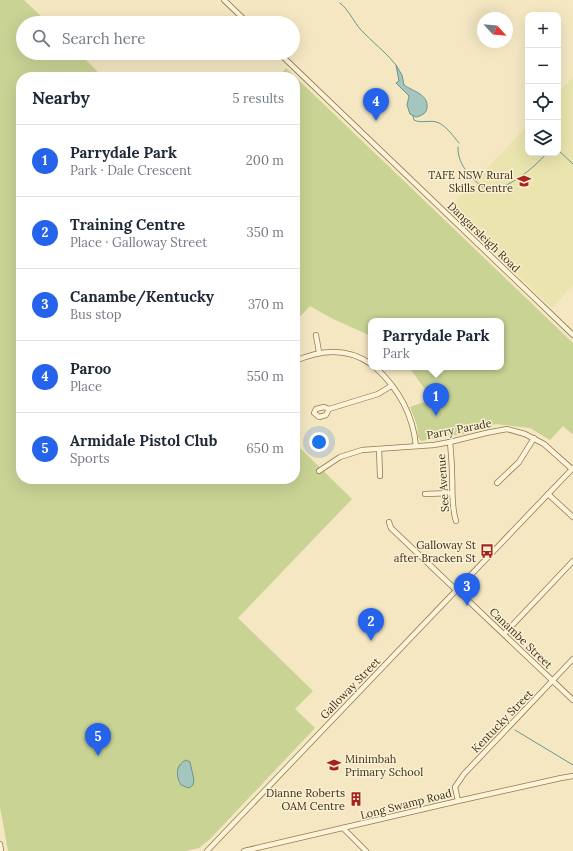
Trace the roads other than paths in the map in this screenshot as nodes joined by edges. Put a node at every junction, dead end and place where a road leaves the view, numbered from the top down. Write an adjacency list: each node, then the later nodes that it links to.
1 (224, 0): 2 (street)
2 (241, 16)
3 (286, 60): 4 (street, Dangarsleigh Road)
4 (299, 72)
5 (300, 73): 7 (street, Dangarsleigh Road)
6 (316, 335): 8 (street)
7 (573, 335)
8 (319, 352): 9 (street); 10 (street)
9 (300, 359)
10 (368, 362)
11 (378, 370): 12 (street)
12 (391, 386): 13 (street); 16 (street)
13 (329, 409)
14 (534, 438): 15 (street, Parry Parade); 18 (street, Parry Parade); 21 (street)
15 (450, 442): 16 (street, Parry Parade); 23 (street, See Avenue)
16 (416, 446): 17 (street, Parry Parade)
17 (379, 449): 19 (street, Parry Parade); 20 (street)
18 (573, 468): 24 (street, Galloway Street)
19 (318, 471)
20 (380, 476)
21 (497, 483)
22 (425, 494): 23 (street)
23 (452, 494): 26 (street, See Avenue)
24 (548, 494): 25 (street); 29 (street, Galloway Street)
25 (573, 517)
26 (456, 521)
27 (389, 522): 29 (street, Canambe Street)
28 (573, 561): 30 (street)
29 (457, 590): 30 (street, Canambe Street); 39 (street, Galloway Street)
30 (504, 634): 32 (street, Canambe Street)
31 (573, 659): 32 (street, Kentucky Street)
32 (553, 680): 33 (street, Canambe Street); 35 (street, Kentucky Street)
33 (573, 700)
34 (573, 776): 35 (street, Long Swamp Road)
35 (458, 801): 36 (street, Long Swamp Road)
36 (343, 828): 40 (street, Long Swamp Road); 41 (street)
37 (0, 844): 38 (street)
38 (1, 851)
39 (207, 851)
40 (244, 851)
41 (366, 851)

